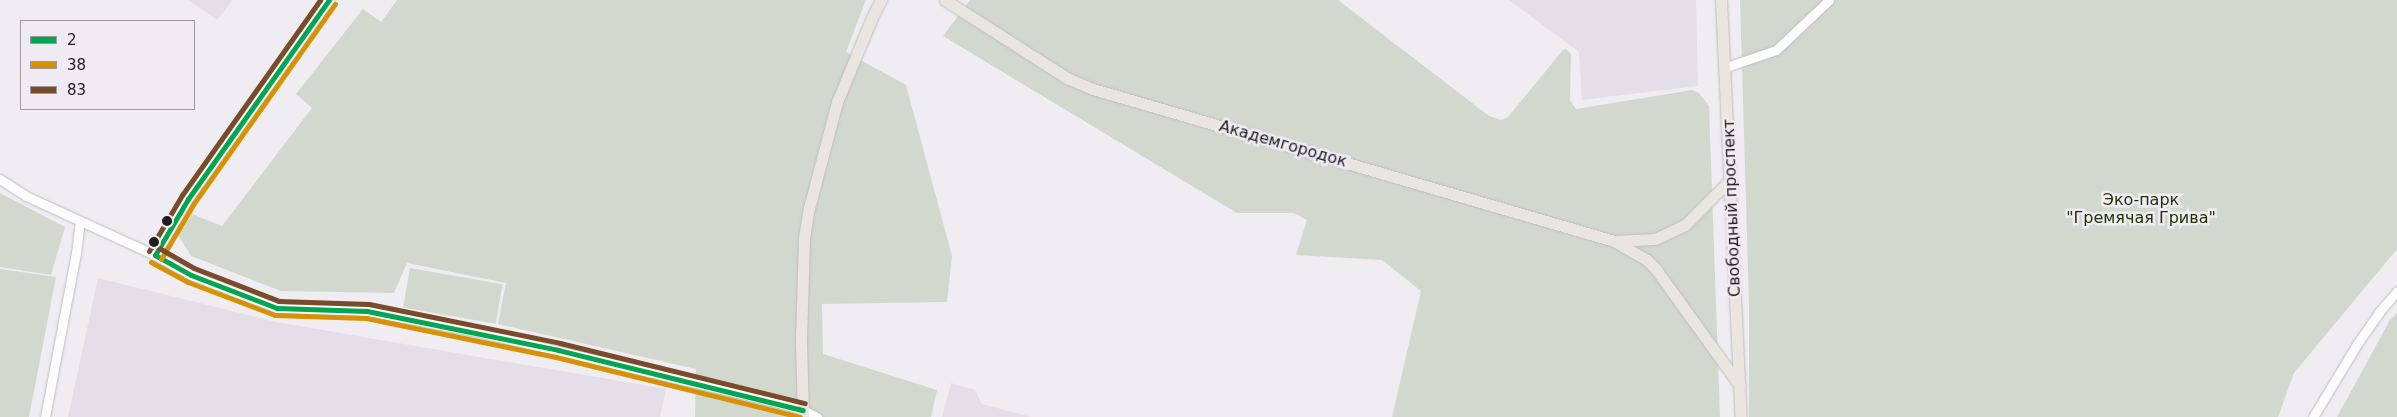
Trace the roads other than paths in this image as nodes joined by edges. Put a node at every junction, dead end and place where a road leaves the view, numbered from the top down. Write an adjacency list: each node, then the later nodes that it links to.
1 (328, 0): 13 (street)
2 (882, 0): 16 (main road)
3 (944, 0): 7 (main road, Академгородок)
4 (957, 0): 7 (main road)
5 (1721, 0): 8 (main road, Свободный проспект)
6 (1829, 0): 8 (street)
7 (967, 14): 12 (main road, Академгородок)
8 (1726, 67): 10 (main road, Свободный проспект)
9 (0, 179): 11 (street)
10 (1730, 180): 12 (main road); 15 (main road, Свободный проспект)
11 (80, 221): 13 (street); 17 (street)
12 (1614, 241): 15 (main road)
13 (155, 255): 16 (street)
14 (2397, 291): 20 (street)
15 (1740, 386): 19 (main road, Свободный проспект)
16 (803, 414): 18 (street)
17 (45, 417)
18 (817, 417)
19 (1741, 417)
20 (2313, 417)

